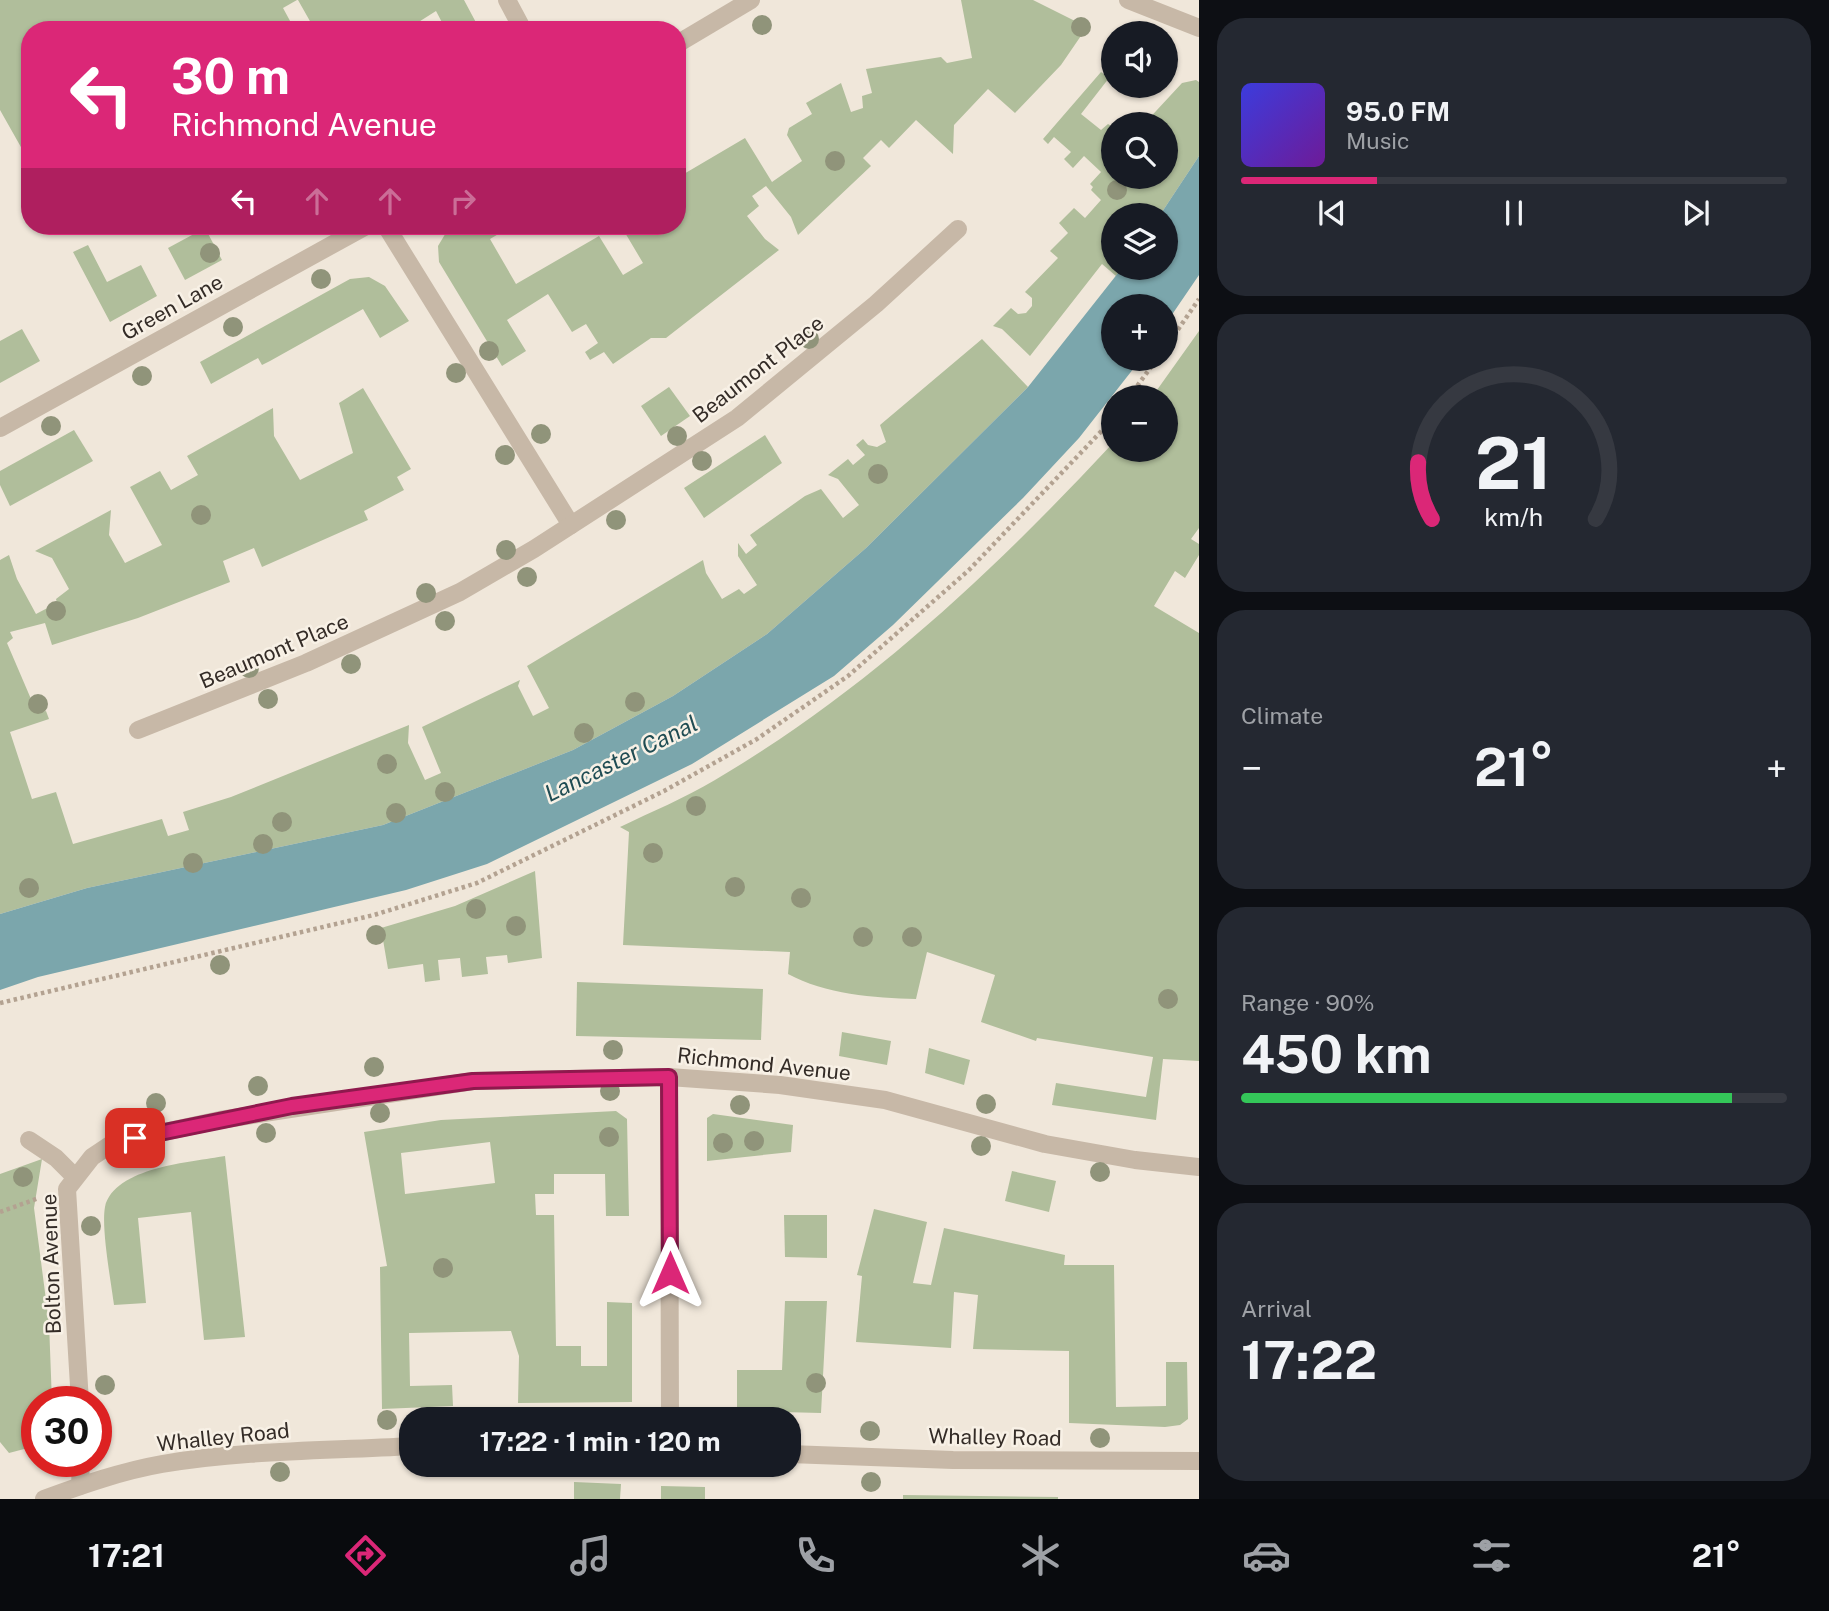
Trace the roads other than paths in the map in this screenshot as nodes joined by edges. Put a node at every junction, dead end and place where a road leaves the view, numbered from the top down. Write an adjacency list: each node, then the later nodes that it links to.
1 (507, 0): 4 (street)
2 (751, 0): 6 (street)
3 (1128, 0): 5 (street)
4 (518, 21)
5 (1196, 25)
6 (686, 39)
7 (958, 229): 11 (street, Beaumont Place)
8 (350, 235): 10 (street, Green Lane)
9 (392, 235): 11 (street)
10 (0, 428)
11 (571, 525): 12 (street, Beaumont Place)
12 (138, 730)
13 (669, 1077): 15 (street, Richmond Avenue); 16 (street, Richmond Avenue); 19 (street)
14 (29, 1140): 17 (street)
15 (113, 1143): 17 (street, Bolton Avenue)
16 (1199, 1167)
17 (75, 1178): 18 (street, Bolton Avenue)
18 (79, 1386)
19 (670, 1407)
20 (399, 1447): 24 (street, Whalley Road)
21 (801, 1454): 22 (street, Whalley Road)
22 (1199, 1461)
23 (80, 1477): 24 (street)
24 (80, 1486): 25 (street, Whalley Road)
25 (44, 1499)

